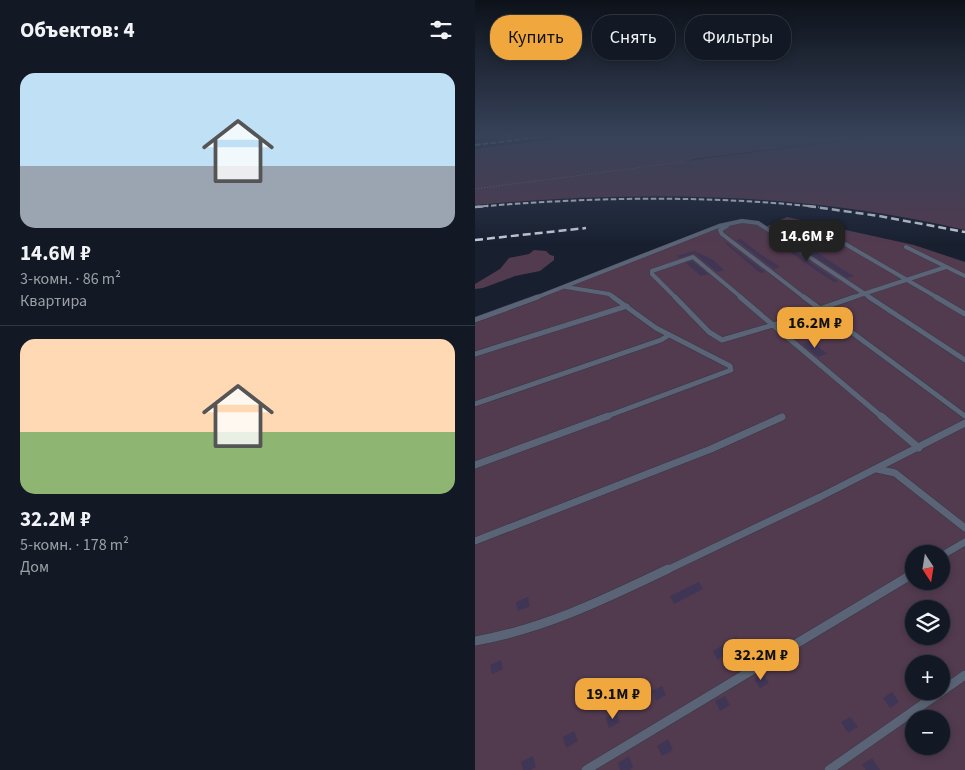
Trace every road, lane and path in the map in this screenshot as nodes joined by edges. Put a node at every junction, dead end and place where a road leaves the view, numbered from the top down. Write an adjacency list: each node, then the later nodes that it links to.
1 (605, 172): 2 (path)
2 (475, 189)
3 (728, 223): 9 (lane); 10 (lane); 12 (lane)
4 (823, 231): 8 (lane)
5 (906, 247): 6 (lane)
6 (946, 267): 7 (lane); 8 (lane)
7 (965, 276)
8 (905, 280): 10 (lane); 13 (lane)
9 (563, 287): 11 (lane); 14 (lane)
10 (865, 293): 12 (lane); 18 (lane)
11 (627, 306): 16 (lane); 17 (lane)
12 (819, 309): 15 (lane); 20 (lane)
13 (965, 314)
14 (475, 320)
15 (772, 325): 15 (lane); 23 (lane)
16 (669, 335): 19 (lane); 24 (lane)
17 (475, 354)
18 (965, 360)
19 (475, 404)
20 (965, 416)
21 (782, 417): 27 (lane)
22 (965, 423): 23 (lane)
23 (919, 448): 25 (lane)
24 (475, 465)
25 (877, 469): 26 (lane); 31 (lane)
26 (965, 528)
27 (475, 541)
28 (965, 542): 29 (lane)
29 (950, 551)
30 (905, 578): 33 (lane)
31 (475, 641)
32 (965, 675): 34 (lane)
33 (586, 770)
34 (829, 770)

